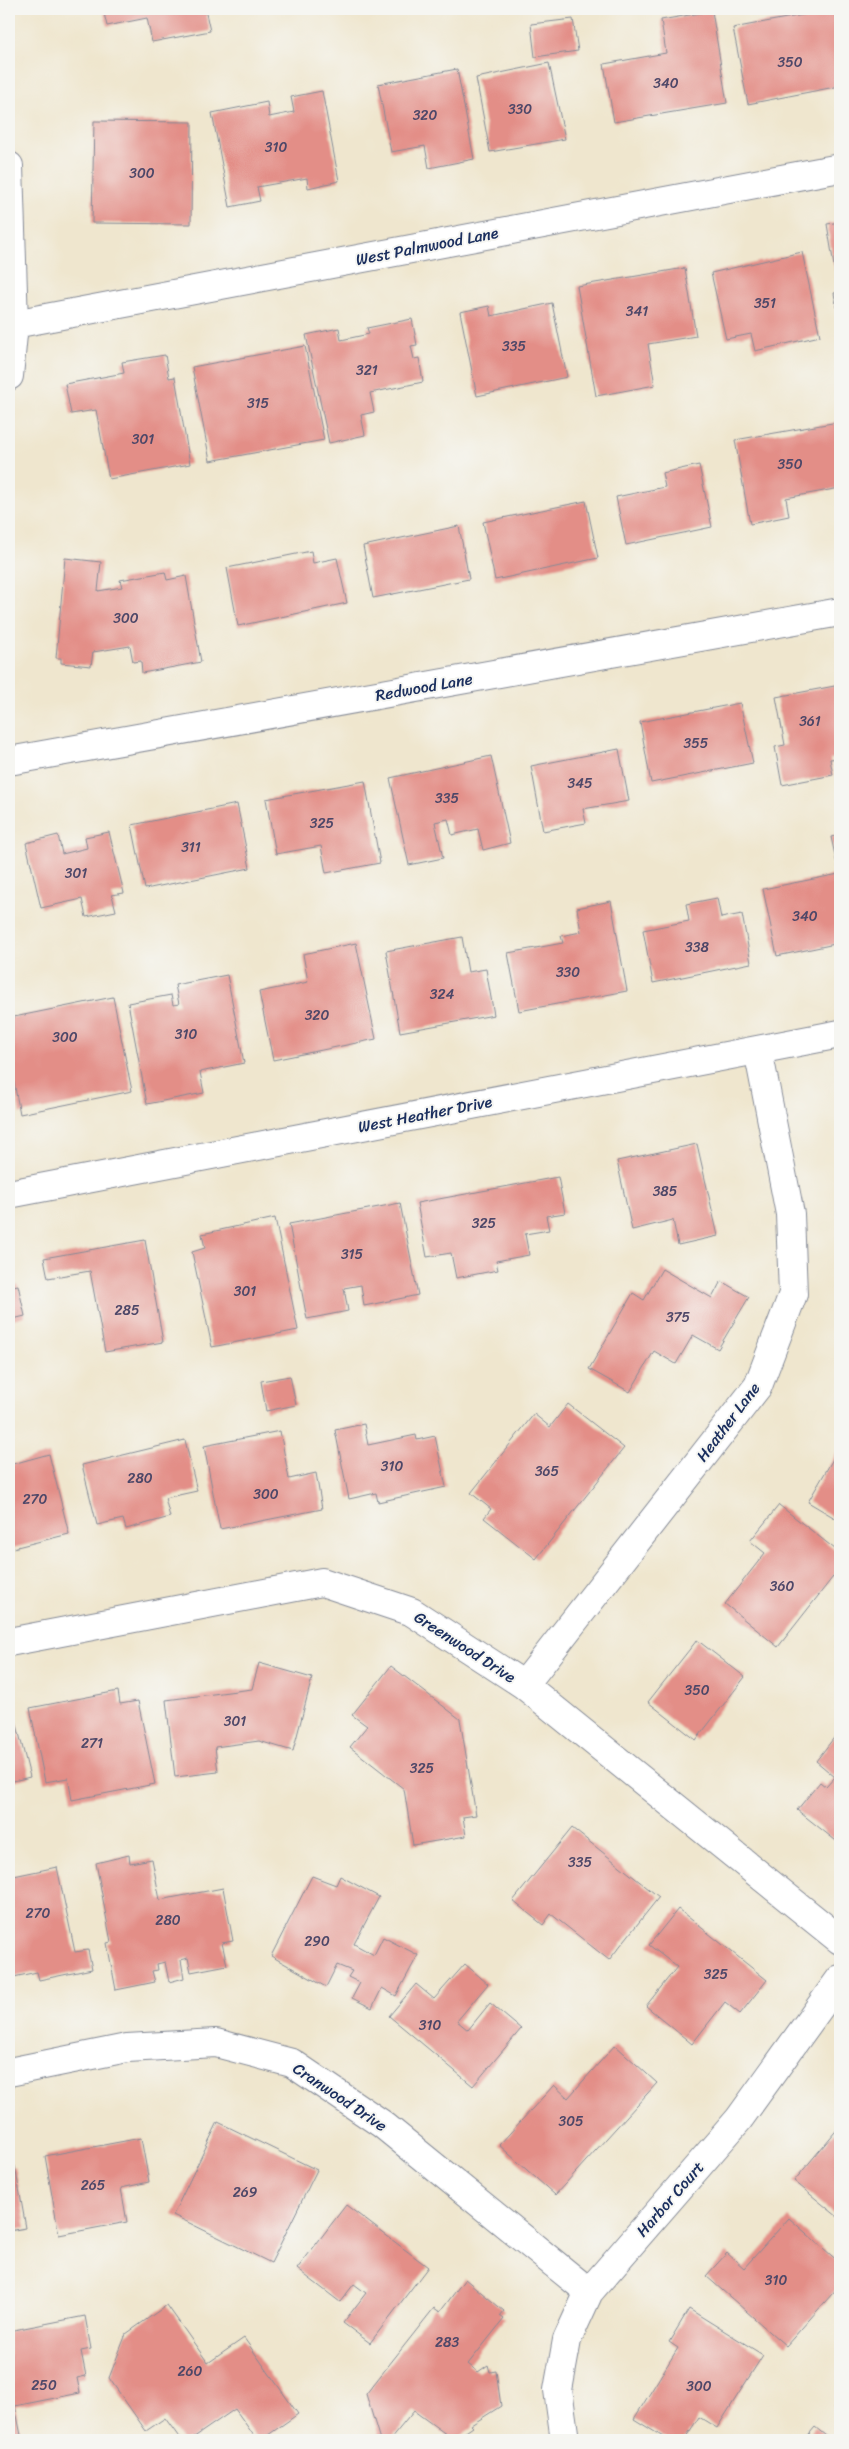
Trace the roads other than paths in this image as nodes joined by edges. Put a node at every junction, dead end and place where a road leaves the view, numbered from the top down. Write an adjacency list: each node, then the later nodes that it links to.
1 (9, 166): 3 (street)
2 (840, 168): 3 (street, West Palmwood Lane)
3 (14, 324): 4 (street)
4 (9, 376)
5 (840, 612): 6 (street, Redwood Lane)
6 (9, 761)
7 (840, 1034): 8 (street, West Heather Drive)
8 (758, 1050): 9 (street, West Heather Drive); 11 (street, Heather Lane)
9 (9, 1194)
10 (9, 1642): 11 (street, Greenwood Drive)
11 (524, 1685): 12 (street, Greenwood Drive)
12 (840, 1940)
13 (840, 1979): 15 (street, Harbor Court)
14 (9, 2072): 15 (street, Cranwood Drive)
15 (589, 2292): 16 (street, Harbor Court)
16 (565, 2440)

